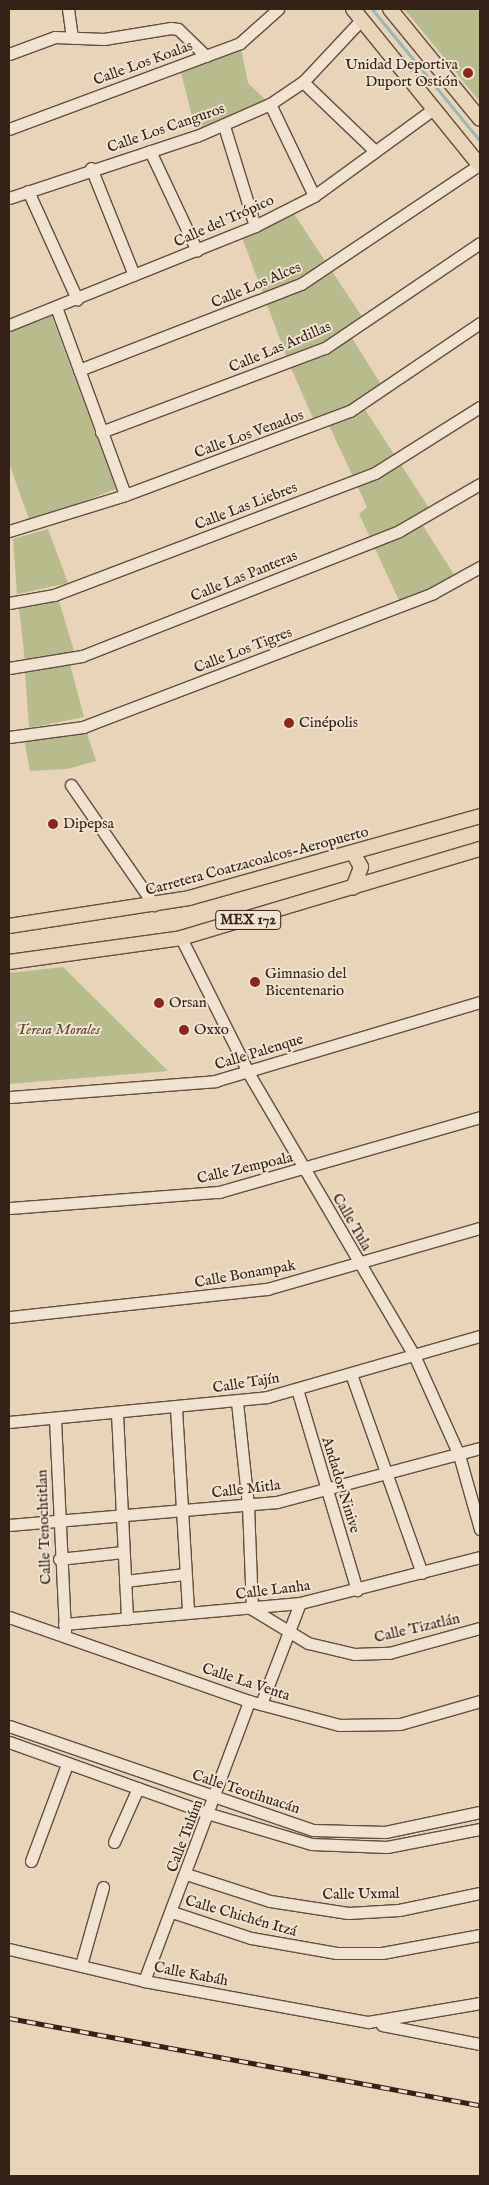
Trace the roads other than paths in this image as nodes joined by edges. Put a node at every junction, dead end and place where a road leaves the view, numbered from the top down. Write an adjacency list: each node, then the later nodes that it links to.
1 (68, 9): 6 (street)
2 (278, 9): 8 (street, Calle Los Koalas)
3 (353, 9): 5 (main road)
4 (390, 9): 12 (main road)
5 (362, 20): 9 (street, Calle Los Canguros); 11 (main road)
6 (72, 38): 7 (street); 8 (street)
7 (9, 54)
8 (206, 56): 14 (street, Calle Los Koalas)
9 (303, 82): 10 (street, Calle Los Canguros); 15 (street)
10 (270, 104): 13 (street, Calle Los Canguros); 20 (street)
11 (432, 110): 15 (street, Calle del Trópico); 17 (main road)
12 (480, 120)
13 (224, 126): 16 (street, Calle Los Canguros); 22 (street)
14 (9, 129)
15 (374, 150): 20 (street, Calle del Trópico)
16 (150, 152): 18 (street, Calle Los Canguros); 24 (street)
17 (480, 166): 31 (street, Calle Los Alces)
18 (90, 168): 19 (street, Calle Los Canguros); 25 (street)
19 (28, 191): 21 (street, Calle Los Canguros); 26 (street)
20 (314, 196): 22 (street, Calle del Trópico)
21 (9, 198)
22 (255, 226): 24 (street, Calle del Trópico)
23 (480, 243): 33 (street, Calle Las Ardillas)
24 (197, 251): 25 (street, Calle del Trópico)
25 (134, 275): 26 (street, Calle del Trópico)
26 (77, 299): 27 (street, Calle del Trópico)
27 (56, 307): 30 (street, Calle del Trópico); 31 (street)
28 (9, 312): 30 (street)
29 (480, 323): 35 (street, Calle Los Venados)
30 (11, 324)
31 (78, 370): 33 (street)
32 (480, 407): 38 (street, Calle Las Liebres)
33 (101, 432): 35 (street)
34 (480, 484): 39 (street, Calle Las Panteras)
35 (125, 495): 36 (street, Calle Los Venados)
36 (9, 531)
37 (480, 567): 40 (street, Calle Los Tigres)
38 (9, 603)
39 (9, 668)
40 (9, 737)
41 (71, 785): 46 (street)
42 (480, 816): 44 (main road, Carretera Coatzacoalcos-Aeropuerto / MEX 172)
43 (480, 849): 45 (main road, MEX 172)
44 (353, 853): 45 (main road); 46 (main road, Carretera Coatzacoalcos-Aeropuerto / MEX 172)
45 (353, 888): 48 (main road, MEX 172)
46 (154, 905): 47 (main road, Carretera Coatzacoalcos-Aeropuerto / MEX 172)
47 (9, 926)
48 (181, 938): 49 (main road, MEX 172); 51 (street, Calle Tula)
49 (9, 962)
50 (480, 1002): 51 (street, Calle Palenque)
51 (249, 1074): 52 (street, Calle Palenque); 54 (street, Calle Tula)
52 (9, 1097)
53 (480, 1117): 54 (street, Calle Zempoala)
54 (304, 1170): 55 (street, Calle Zempoala); 57 (street, Calle Tula)
55 (9, 1208)
56 (480, 1228): 57 (street, Calle Bonampak)
57 (360, 1264): 58 (street, Calle Bonampak); 60 (street, Calle Tula)
58 (9, 1317)
59 (480, 1336): 60 (street, Calle Tajín)
60 (414, 1355): 61 (street, Calle Tajín); 69 (street, Calle Tula)
61 (351, 1374): 62 (street, Calle Tajín); 70 (street)
62 (297, 1389): 63 (street, Calle Tajín); 71 (street, Andador Ninive)
63 (237, 1402): 64 (street, Calle Tajín); 72 (street)
64 (176, 1408): 65 (street, Calle Tajín); 73 (street)
65 (118, 1413): 66 (street, Calle Tajín); 74 (street)
66 (56, 1419): 67 (street, Calle Tajín); 75 (street, Calle Tenochtitlan)
67 (9, 1422)
68 (480, 1448): 69 (street, Calle Mitla)
69 (459, 1455): 70 (street, Calle Mitla); 77 (street, Calle Tula)
70 (385, 1474): 71 (street, Calle Mitla); 81 (street)
71 (327, 1491): 72 (street, Calle Mitla); 84 (street, Andador Ninive)
72 (248, 1505): 73 (street, Calle Mitla); 86 (street)
73 (180, 1512): 74 (street, Calle Mitla); 82 (street)
74 (122, 1517): 75 (street, Calle Mitla); 78 (street)
75 (57, 1522): 76 (street, Calle Mitla); 80 (street, Calle Tenochtitlan)
76 (9, 1525)
77 (480, 1529)
78 (123, 1552): 80 (street); 83 (street)
79 (480, 1557): 81 (street, Calle Lanha)
80 (59, 1559): 91 (street, Calle Tenochtitlan)
81 (422, 1573): 84 (street, Calle Lanha)
82 (185, 1574): 83 (street); 87 (street)
83 (125, 1581): 89 (street)
84 (357, 1590): 85 (street, Calle Lanha)
85 (300, 1603): 86 (street, Calle Lanha); 92 (street, Calle Tulúm)
86 (252, 1609): 87 (street, Calle Lanha); 92 (street, Calle Tizatlán)
87 (188, 1613): 89 (street, Calle Lanha)
88 (9, 1617): 91 (street, Calle La Venta)
89 (127, 1619): 91 (street, Calle Lanha)
90 (480, 1628): 92 (street, Calle Tizatlán)
91 (64, 1630): 94 (street, Calle La Venta)
92 (289, 1633): 94 (street, Calle Tulúm)
93 (480, 1701): 94 (street, Calle La Venta)
94 (255, 1702): 99 (street, Calle Tulúm)
95 (9, 1726): 99 (street, Calle Teotihuacán)
96 (9, 1742): 97 (street, Calle Teotihuacán)
97 (67, 1764): 98 (street, Calle Teotihuacán); 106 (street)
98 (138, 1788): 101 (street, Calle Teotihuacán); 104 (street)
99 (216, 1799): 101 (street, Calle Tulúm); 103 (street, Calle Teotihuacán)
100 (480, 1812): 103 (street, Calle Teotihuacán)
101 (210, 1814): 105 (street, Calle Teotihuacán); 107 (street, Calle Tulúm)
102 (480, 1829): 105 (street, Calle Teotihuacán)
103 (385, 1832): 105 (street)
104 (114, 1842)
105 (387, 1847)
106 (31, 1861)
107 (186, 1874): 109 (street, Calle Uxmal); 110 (street, Calle Tulúm)
108 (103, 1887): 113 (street)
109 (480, 1893)
110 (172, 1912): 111 (street, Calle Chichén Itzá); 114 (street, Calle Tulúm)
111 (480, 1935)
112 (9, 1949): 113 (street, Calle Kabáh)
113 (82, 1965): 114 (street, Calle Kabáh)
114 (144, 1981): 116 (street, Calle Kabáh)
115 (480, 2003): 116 (street, Calle Kabáh)
116 (368, 2022): 117 (street, Calle Kabáh)
117 (480, 2044)

